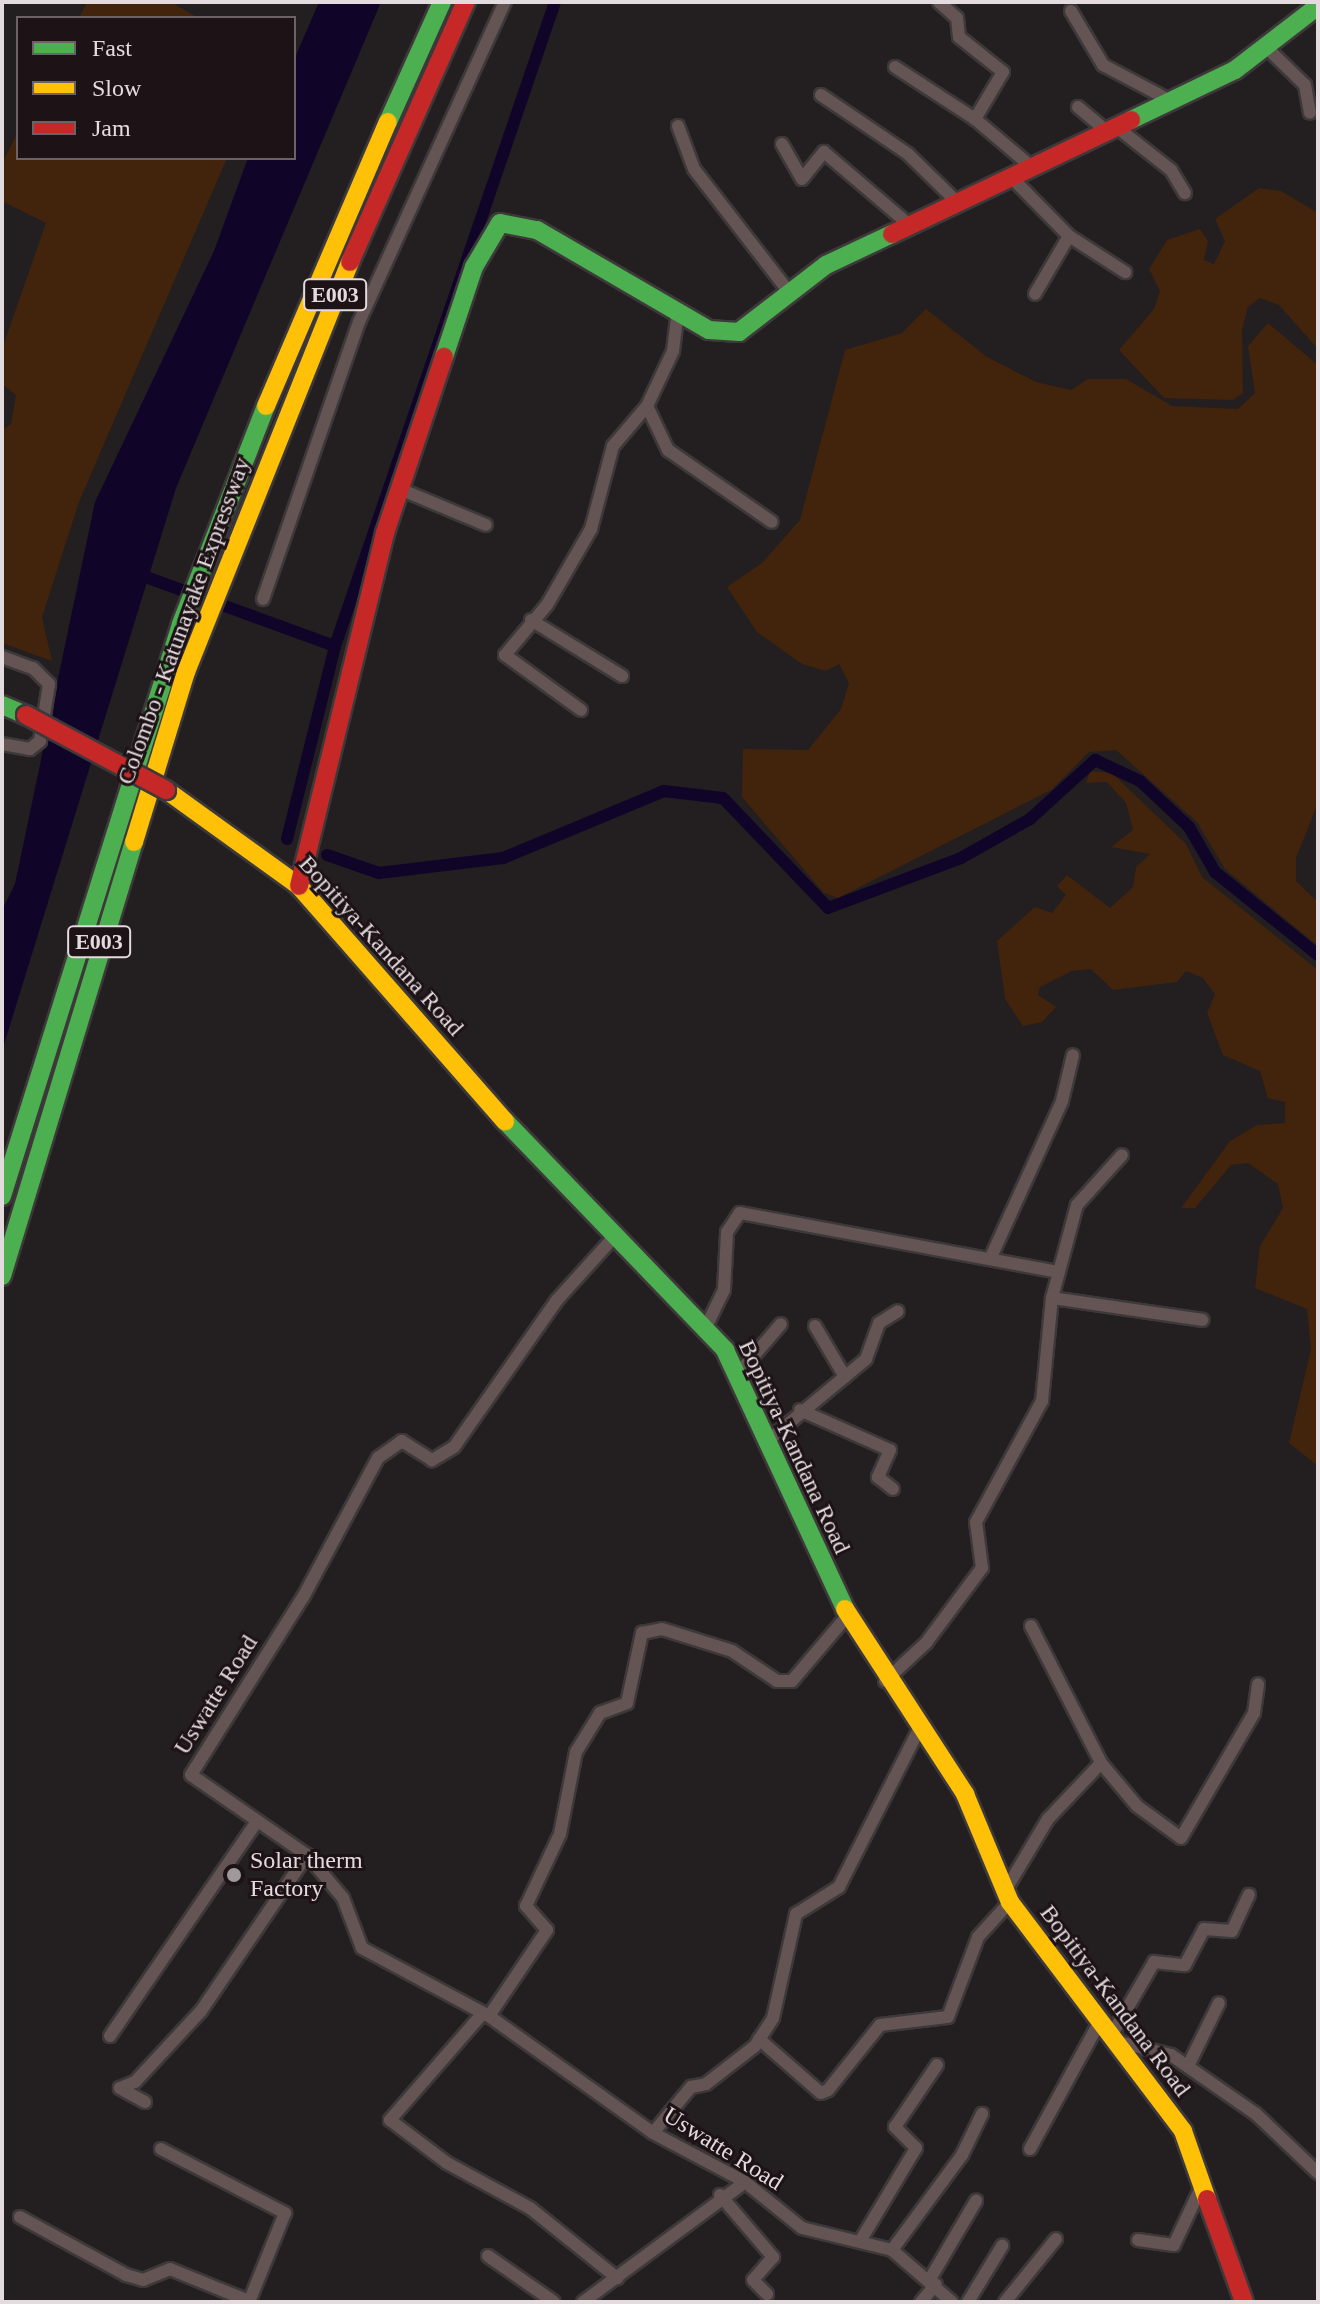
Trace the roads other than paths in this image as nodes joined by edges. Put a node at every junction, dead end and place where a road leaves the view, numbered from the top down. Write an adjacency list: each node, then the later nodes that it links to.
1 (442, 2): 41 (main road, Colombo - Katunayake Expressway / E003)
2 (466, 2): 45 (main road, Colombo - Katunayake Expressway / E003)
3 (505, 2): 31 (street)
4 (939, 2): 13 (street)
5 (1318, 6): 7 (main road)
6 (1071, 11): 10 (street)
7 (1267, 48): 10 (main road); 12 (street)
8 (895, 67): 13 (street)
9 (821, 95): 20 (street)
10 (1171, 101): 15 (main road)
11 (1078, 107): 15 (street)
12 (1310, 113)
13 (975, 119): 17 (street)
14 (678, 126): 24 (street)
15 (1109, 127): 17 (main road); 19 (street)
16 (782, 144): 21 (street)
17 (1033, 168): 18 (main road)
18 (1012, 178): 20 (main road); 22 (street)
19 (1185, 193)
20 (955, 200): 21 (main road)
21 (907, 223): 24 (main road)
22 (1069, 236): 23 (street); 25 (street)
23 (1125, 272)
24 (790, 293): 26 (main road)
25 (1035, 294)
26 (678, 313): 27 (street); 28 (main road)
27 (647, 406): 29 (street); 32 (street)
28 (400, 489): 30 (street); 38 (main road)
29 (772, 522)
30 (486, 525)
31 (263, 599)
32 (531, 620): 34 (street); 36 (street)
33 (2, 657): 37 (street)
34 (622, 676)
35 (2, 705): 38 (main road, Bopitiya-Kandana Road, bridge)
36 (581, 710)
37 (4, 748)
38 (299, 886): 42 (main road, Bopitiya-Kandana Road)
39 (1073, 1055): 43 (street)
40 (1122, 1155): 44 (street)
41 (2, 1196)
42 (614, 1237): 51 (main road, Bopitiya-Kandana Road); 63 (street, Uswatte Road)
43 (991, 1257): 44 (street); 51 (street)
44 (1059, 1272): 46 (street)
45 (2, 1276)
46 (1052, 1298): 48 (street); 59 (street)
47 (898, 1311): 53 (street)
48 (1202, 1320)
49 (781, 1324): 52 (street)
50 (815, 1326): 53 (street)
51 (706, 1327): 52 (main road, Bopitiya-Kandana Road)
52 (737, 1375): 55 (main road, Bopitiya-Kandana Road)
53 (845, 1377): 54 (street)
54 (800, 1410): 55 (street); 56 (street)
55 (765, 1443): 57 (main road, Bopitiya-Kandana Road)
56 (893, 1489)
57 (848, 1615): 59 (main road, Bopitiya-Kandana Road); 68 (street)
58 (1031, 1626): 62 (street)
59 (885, 1681): 61 (main road, Bopitiya-Kandana Road)
60 (1258, 1684): 62 (street)
61 (919, 1729): 66 (main road, Bopitiya-Kandana Road); 71 (street)
62 (1101, 1763): 66 (street)
63 (256, 1823): 64 (street, Uswatte Road); 70 (street)
64 (307, 1855): 68 (street, Uswatte Road); 74 (street)
65 (1249, 1895): 69 (street)
66 (1008, 1896): 69 (main road, Bopitiya-Kandana Road); 71 (street)
67 (1219, 2003): 73 (street)
68 (486, 2015): 76 (street, Uswatte Road); 91 (street)
69 (1109, 2033): 73 (street); 78 (street); 80 (main road, Bopitiya-Kandana Road)
70 (110, 2036)
71 (759, 2039): 76 (street)
72 (937, 2065): 85 (street)
73 (1188, 2066): 79 (street)
74 (145, 2102)
75 (982, 2114): 89 (street)
76 (653, 2133): 81 (street, Uswatte Road)
77 (161, 2149): 94 (street)
78 (1030, 2149)
79 (1318, 2173)
80 (1205, 2180): 87 (street); 101 (main road, Bopitiya-Kandana Road)
81 (745, 2182): 82 (street); 85 (street, Uswatte Road)
82 (720, 2195): 91 (street); 93 (street)
83 (976, 2201): 92 (street)
84 (20, 2217): 94 (street)
85 (862, 2238): 89 (street, Uswatte Road)
86 (1056, 2239): 100 (street)
87 (1138, 2240)
88 (1002, 2246): 99 (street)
89 (892, 2250): 92 (street, Uswatte Road)
90 (488, 2256): 95 (street)
91 (617, 2278): 96 (street)
92 (933, 2282): 97 (street); 98 (street, Uswatte Road)
93 (767, 2294)
94 (246, 2301)
95 (554, 2302)
96 (583, 2302)
97 (921, 2302)
98 (952, 2302)
99 (968, 2302)
100 (1005, 2302)
101 (1244, 2302)

